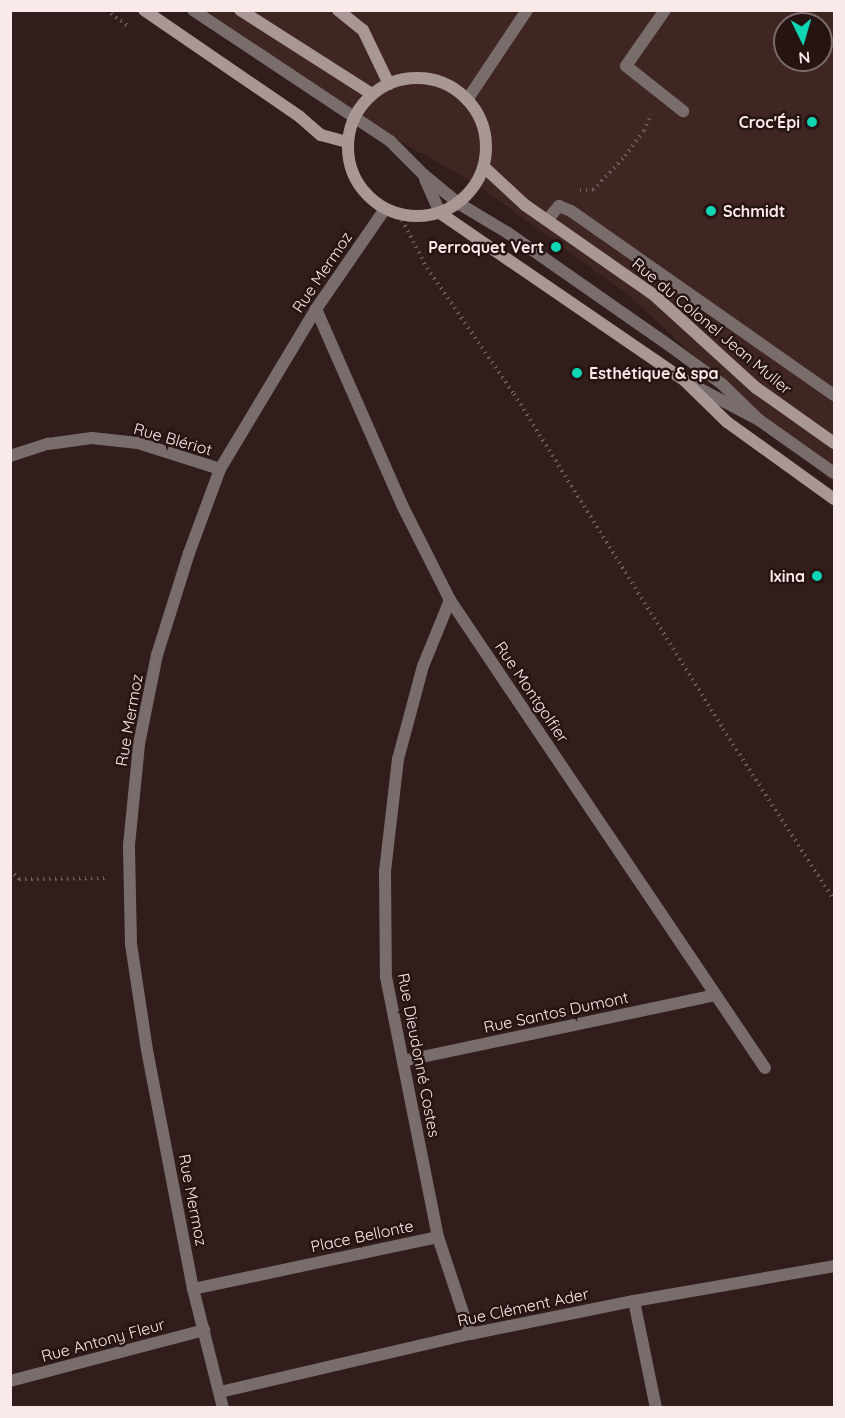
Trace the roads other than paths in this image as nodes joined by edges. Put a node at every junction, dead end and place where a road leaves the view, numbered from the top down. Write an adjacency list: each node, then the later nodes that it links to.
1 (144, 10): 12 (main road)
2 (193, 10): 11 (street)
3 (240, 10): 8 (main road)
4 (338, 10): 7 (main road)
5 (527, 10): 9 (street)
6 (665, 10): 10 (street)
7 (389, 84): 8 (main road); 9 (main road)
8 (372, 94): 11 (main road)
9 (467, 100): 13 (main road)
10 (683, 111)
11 (355, 116): 12 (main road); 14 (street)
12 (348, 142): 16 (main road)
13 (484, 167): 15 (main road); 18 (main road, Rue du Colonel Jean Muller)
14 (424, 175): 15 (street); 17 (street)
15 (458, 203): 17 (main road); 22 (street)
16 (385, 209): 17 (main road); 19 (street, Rue Mermoz)
17 (440, 213): 20 (main road)
18 (548, 219): 21 (street); 23 (main road, Rue du Colonel Jean Muller)
19 (316, 309): 25 (street, Rue Mermoz); 28 (street, Rue Montgolfier)
20 (685, 381): 22 (street); 27 (main road)
21 (834, 395)
22 (759, 420): 26 (street)
23 (834, 443)
24 (10, 456): 25 (street, Rue Blériot)
25 (220, 469): 34 (street, Rue Mermoz)
26 (834, 473)
27 (834, 499)
28 (450, 600): 29 (street, Rue Montgolfier); 30 (street, Rue Dieudonné Costes)
29 (715, 996): 30 (street, Rue Santos Dumont); 31 (street, Rue Montgolfier)
30 (403, 1061): 32 (street, Rue Dieudonné Costes)
31 (765, 1068)
32 (438, 1237): 34 (street, Place Bellonte); 37 (street, Place Bellonte)
33 (834, 1266): 35 (street, Rue Clément Ader)
34 (194, 1289): 36 (street)
35 (634, 1301): 37 (street, Rue Clément Ader); 41 (street)
36 (204, 1330): 38 (street, Rue Antony Fleur); 39 (street)
37 (470, 1334): 39 (street, Rue Clément Ader)
38 (10, 1381)
39 (220, 1392): 40 (street)
40 (223, 1407)
41 (656, 1407)

